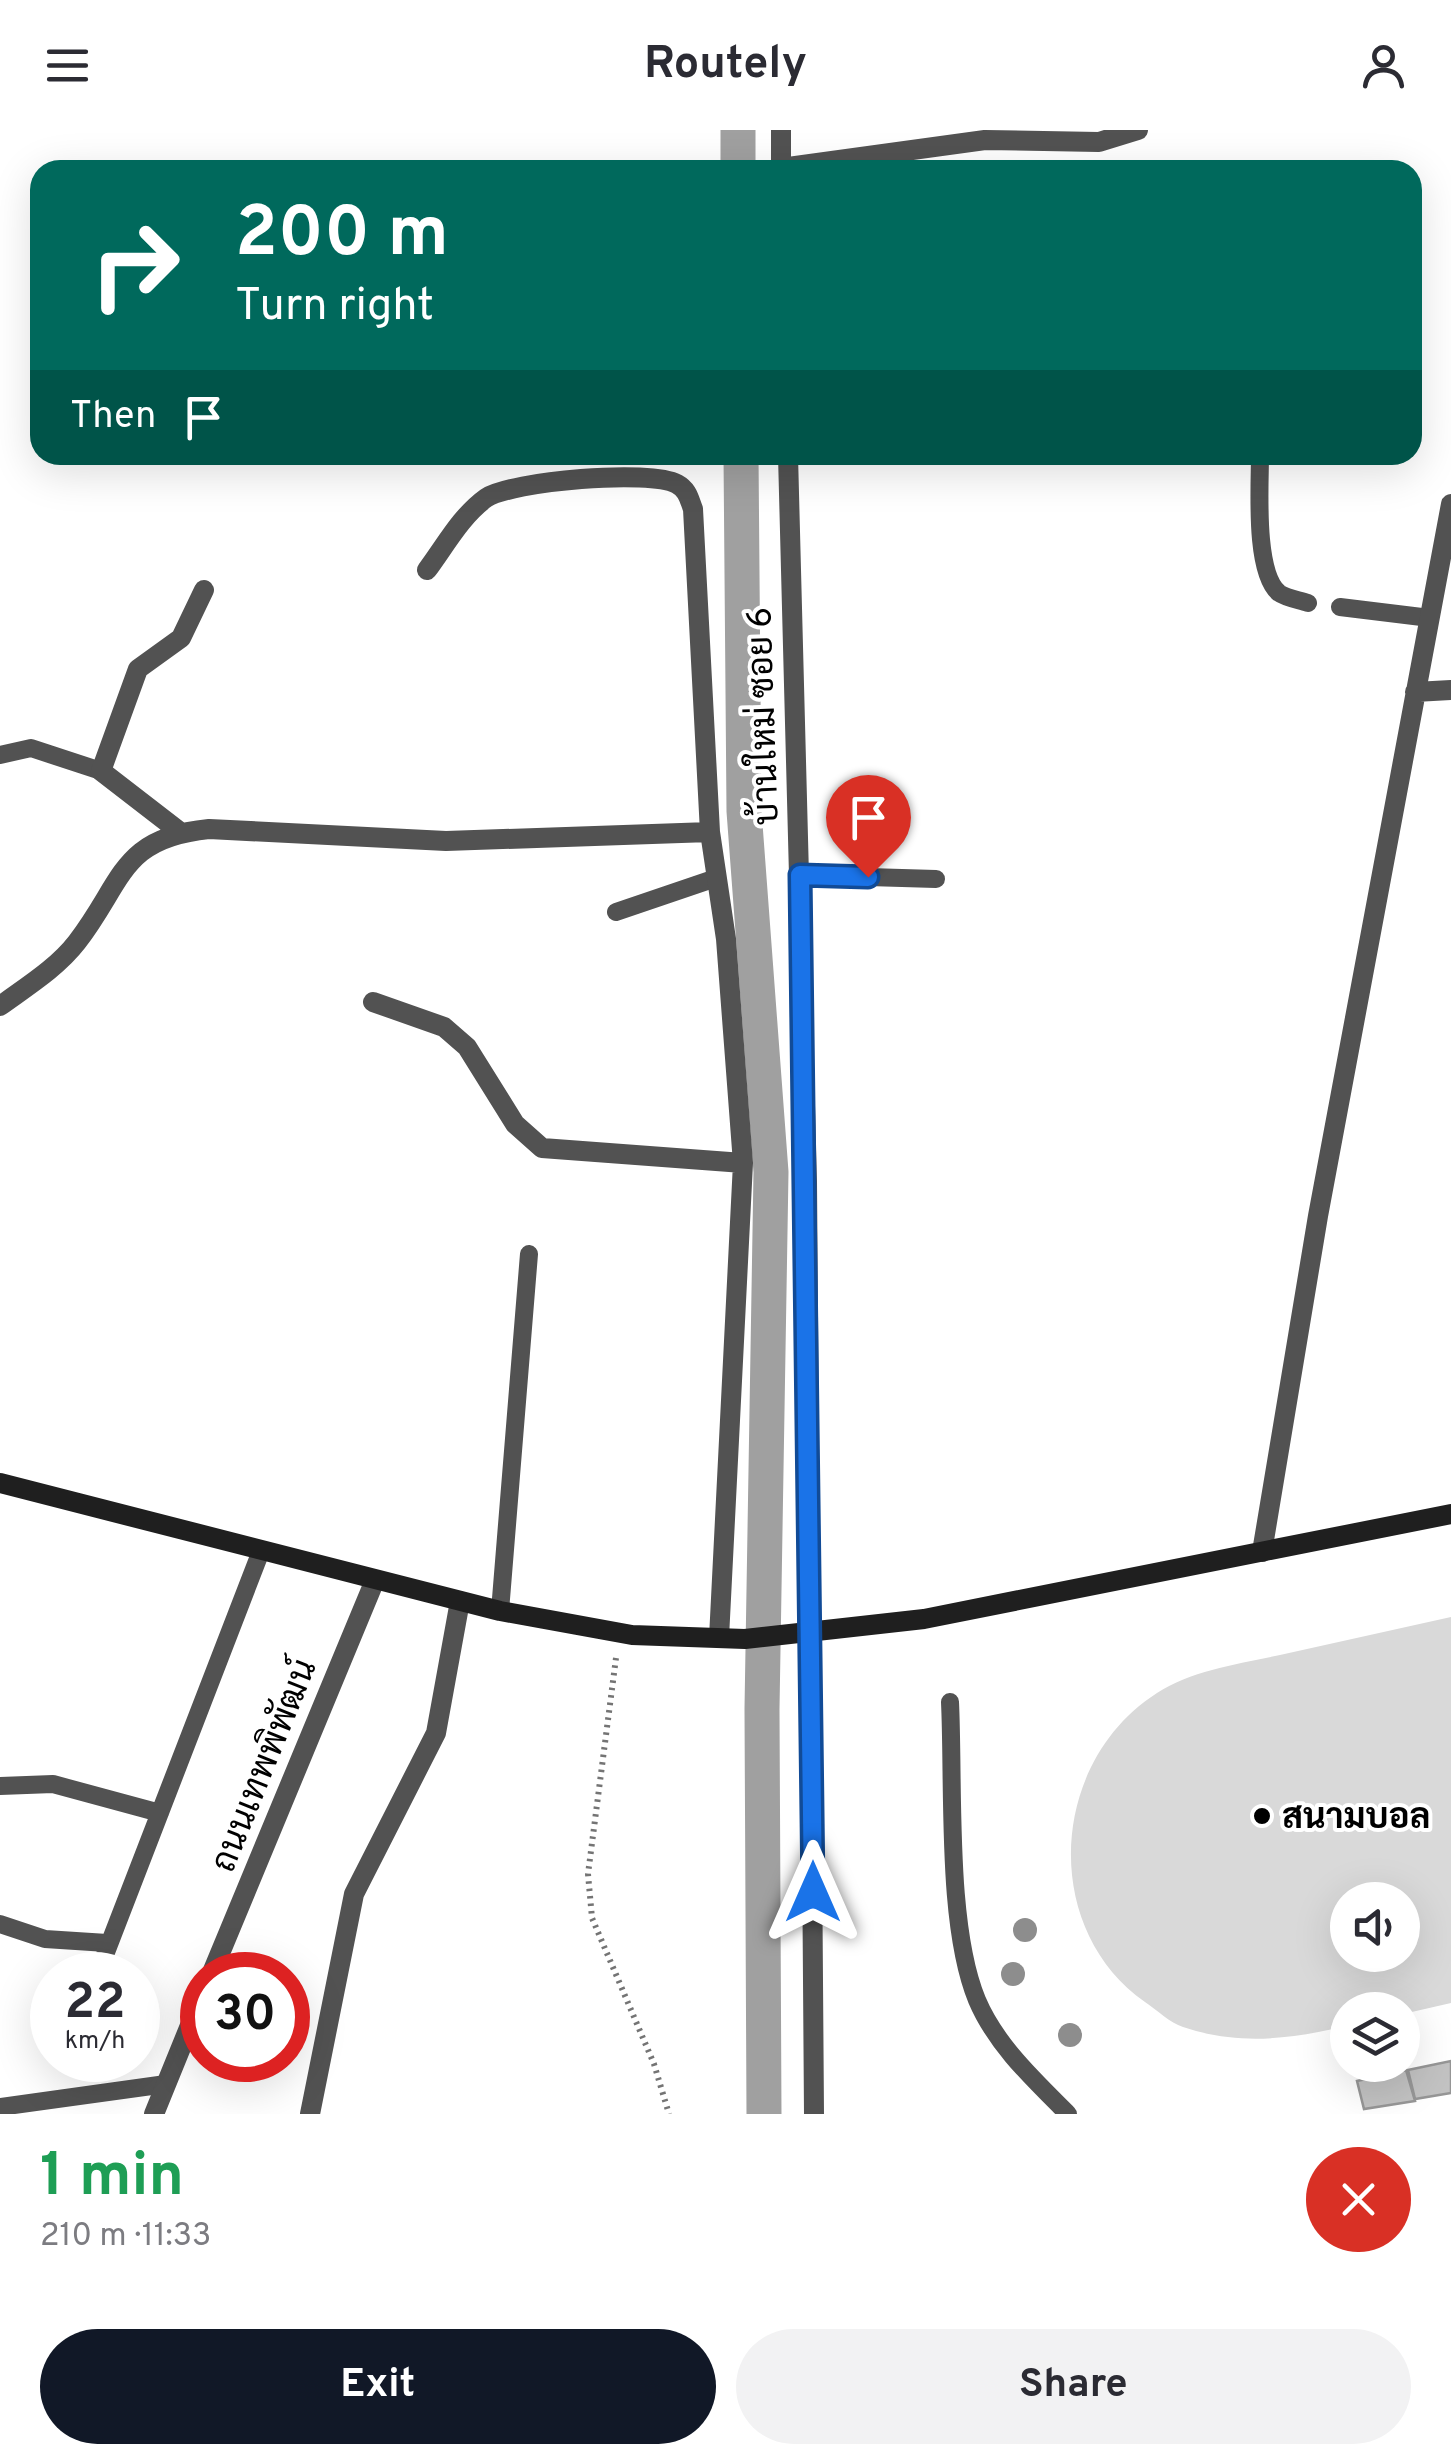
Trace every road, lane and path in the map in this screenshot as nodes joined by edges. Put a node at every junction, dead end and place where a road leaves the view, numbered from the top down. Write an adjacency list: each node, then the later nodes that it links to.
1 (781, 130): 3 (street)
2 (1138, 130): 4 (street)
3 (782, 160)
4 (845, 160)
5 (788, 465): 19 (street, บ้านใหม่ ซอย 6)
6 (1260, 465): 10 (lane)
7 (1451, 504): 12 (street)
8 (427, 570): 18 (street)
9 (204, 590): 16 (street)
10 (1308, 602)
11 (1340, 607): 12 (lane)
12 (1438, 611): 14 (street)
13 (1451, 690): 14 (street)
14 (1415, 692): 30 (street)
15 (0, 755): 16 (lane)
16 (101, 771): 17 (street)
17 (180, 832): 18 (street); 24 (street)
18 (710, 832): 20 (street)
19 (800, 875): 21 (lane); 35 (street, บ้านใหม่ ซอย 6)
20 (716, 878): 22 (lane); 25 (street)
21 (936, 879)
22 (616, 912)
23 (373, 1002): 25 (street)
24 (0, 1006)
25 (742, 1163): 36 (street)
26 (529, 1254): 33 (lane)
27 (0, 1483): 29 (main road)
28 (1451, 1514): 30 (main road)
29 (261, 1551): 31 (main road); 39 (lane)
30 (1262, 1552): 35 (main road)
31 (375, 1580): 32 (main road); 43 (street, ถนนเทพพิพัฒน์)
32 (460, 1601): 33 (main road); 48 (street)
33 (500, 1611): 34 (main road)
34 (619, 1632): 36 (main road); 49 (path)
35 (812, 1634): 36 (main road); 50 (street, บ้านใหม่ ซอย 6)
36 (719, 1638)
37 (950, 1702): 51 (lane)
38 (0, 1786): 39 (lane)
39 (160, 1813): 41 (lane)
40 (0, 1924): 41 (lane)
41 (107, 1942): 42 (lane)
42 (104, 1952)
43 (221, 1952)
44 (180, 2050): 45 (street)
45 (166, 2084): 46 (lane); 47 (street)
46 (0, 2106)
47 (154, 2114)
48 (310, 2114)
49 (669, 2114)
50 (814, 2114)
51 (1068, 2114)

